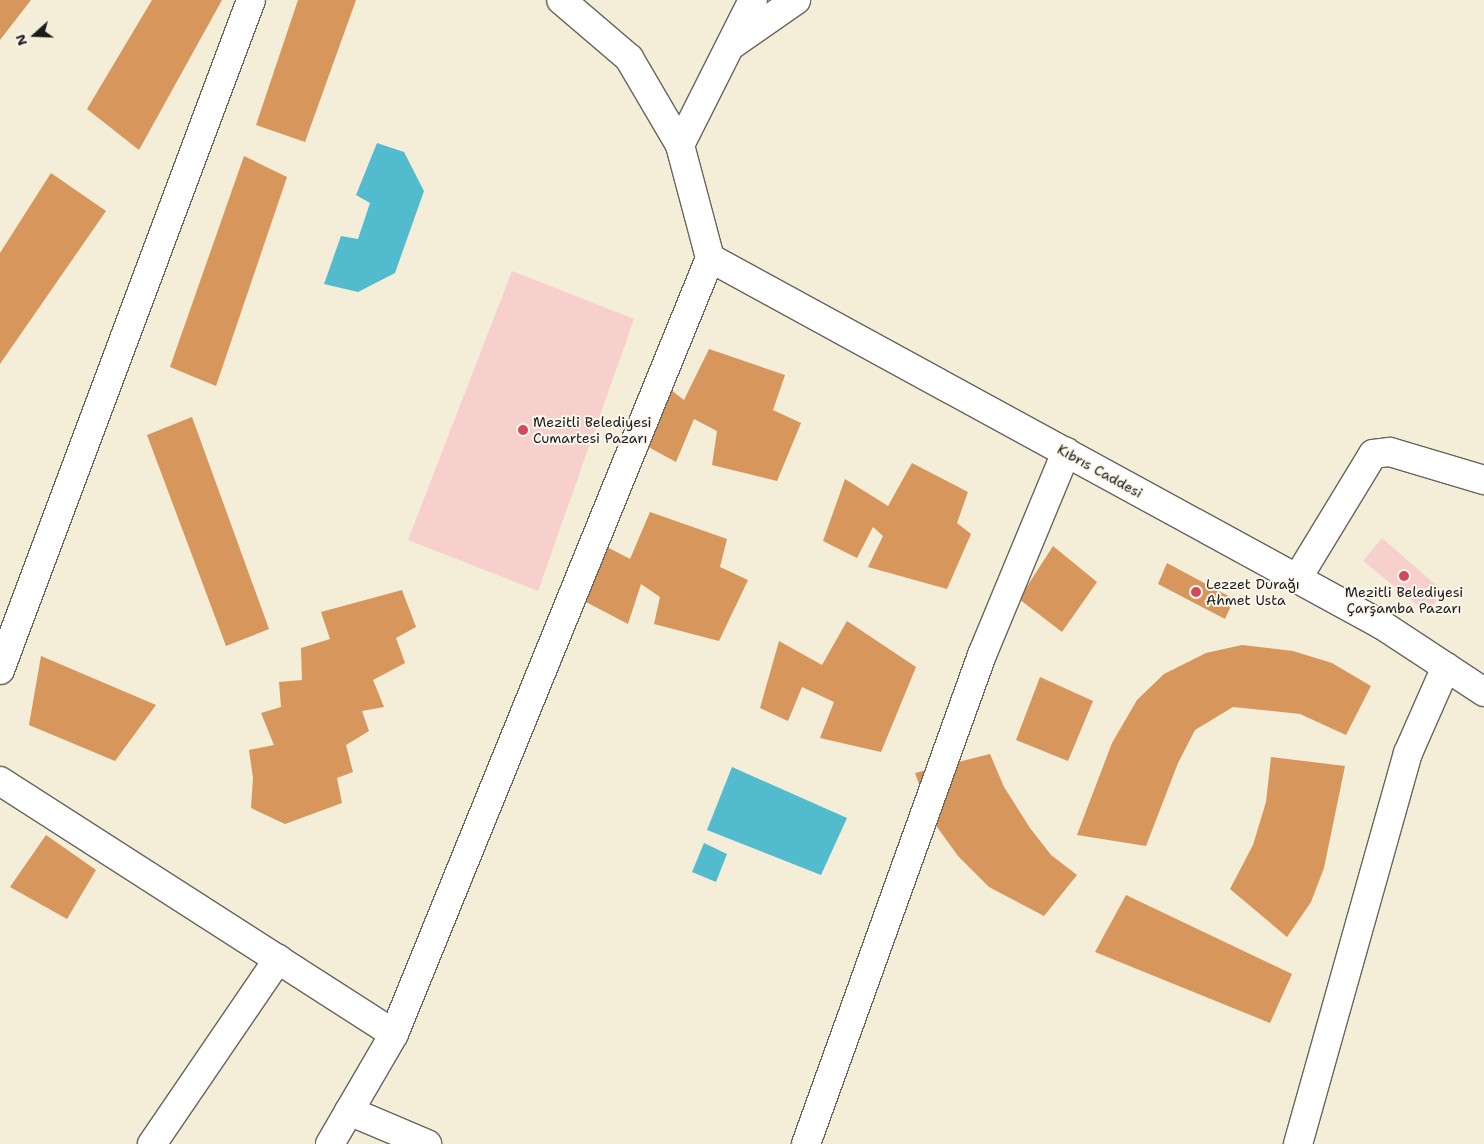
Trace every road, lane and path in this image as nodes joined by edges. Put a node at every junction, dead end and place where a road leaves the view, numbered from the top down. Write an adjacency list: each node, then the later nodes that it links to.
1 (251, 0): 12 (street)
2 (561, 0): 6 (street)
3 (753, 0): 5 (street)
4 (796, 0): 5 (street)
5 (730, 46): 6 (street)
6 (680, 145): 7 (street)
7 (710, 258): 8 (street, Kıbrıs Caddesi); 16 (street)
8 (1066, 452): 10 (street, Kıbrıs Caddesi); 21 (street)
9 (1484, 480): 10 (street)
10 (1297, 579): 11 (street, Kıbrıs Caddesi)
11 (1446, 667): 13 (street, Kıbrıs Caddesi); 22 (street)
12 (0, 670)
13 (1484, 692)
14 (0, 781): 15 (street)
15 (278, 959): 16 (street); 18 (street)
16 (394, 1034): 17 (street)
17 (349, 1111): 19 (street); 20 (street)
18 (152, 1144)
19 (330, 1144)
20 (427, 1144)
21 (806, 1144)
22 (1298, 1144)

